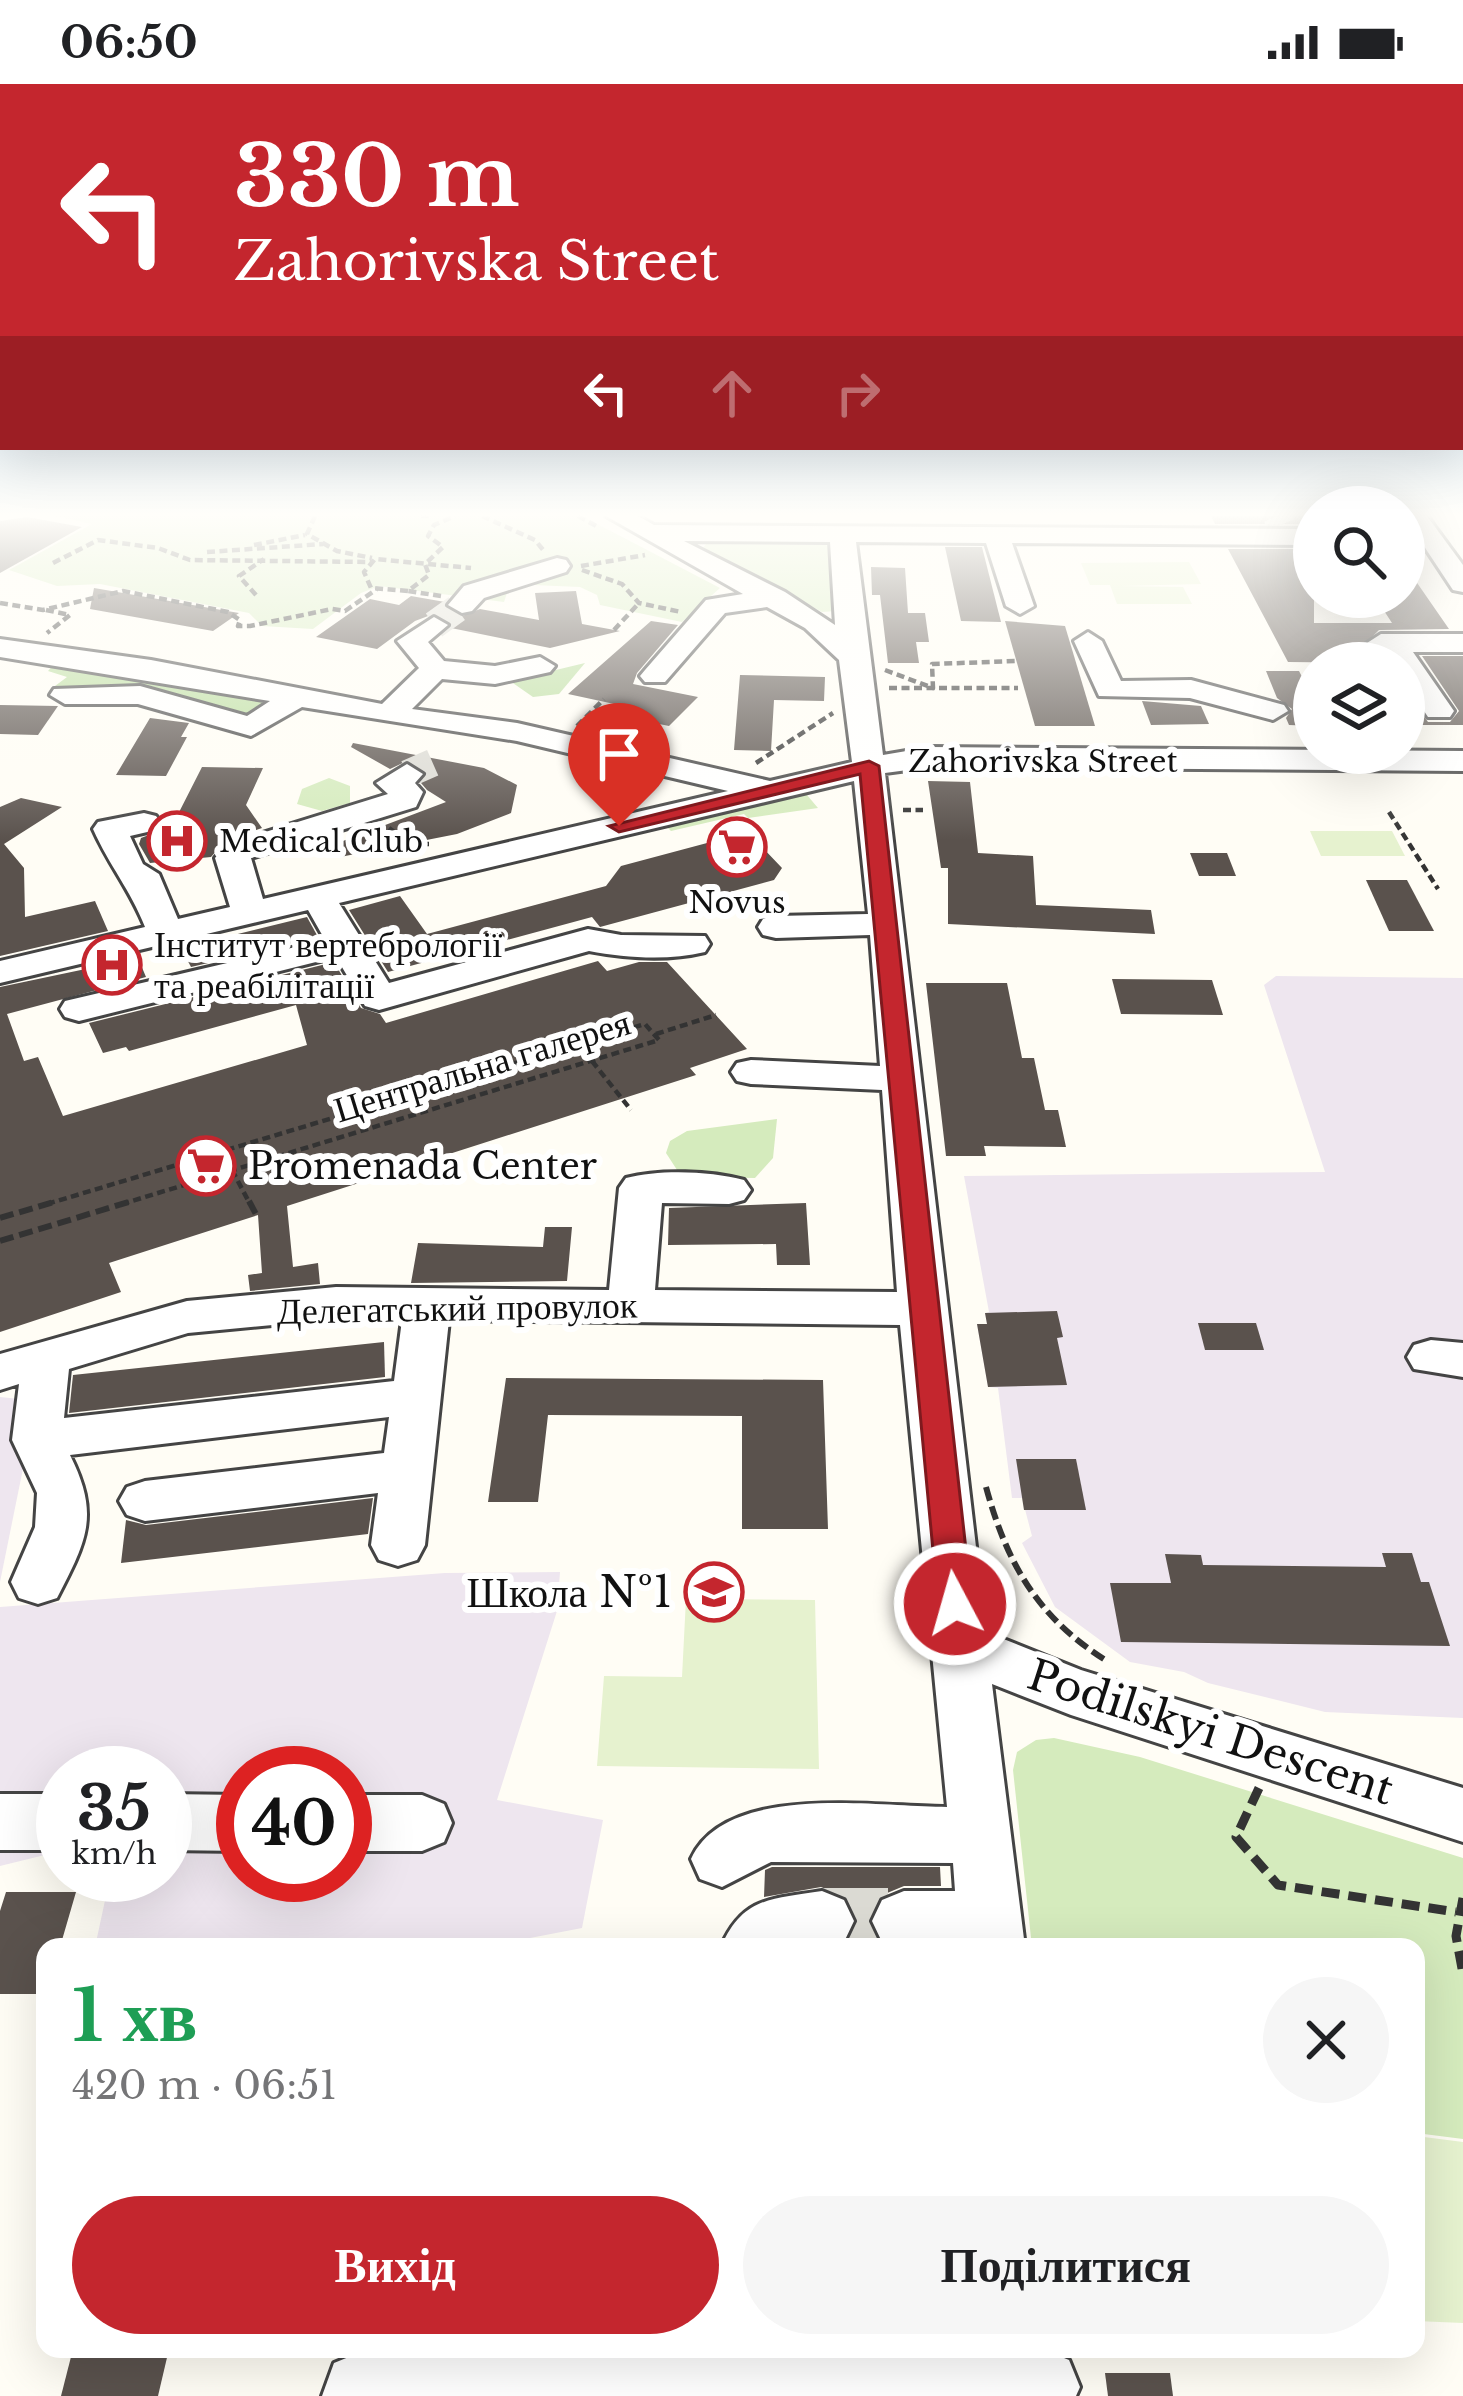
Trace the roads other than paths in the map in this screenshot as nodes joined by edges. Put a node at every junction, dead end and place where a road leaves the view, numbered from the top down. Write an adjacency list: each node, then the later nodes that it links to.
1 (697, 624): 11 (street)
2 (814, 624): 8 (street)
3 (848, 624): 8 (street)
4 (434, 625): 10 (street)
5 (1088, 640): 17 (street)
6 (1463, 643): 16 (street)
7 (0, 649): 13 (street)
8 (867, 663): 21 (street)
9 (540, 666): 10 (street)
10 (435, 669): 14 (street)
11 (655, 676)
12 (64, 694): 13 (street)
13 (296, 698): 14 (street)
14 (389, 715): 15 (street)
15 (469, 724): 22 (street); 27 (street)
16 (1450, 729)
17 (1293, 759)
18 (1293, 761): 21 (street, Zahorivska Street)
19 (1425, 761): 20 (street, Zahorivska Street)
20 (1463, 761)
21 (883, 778): 22 (street, Zahorivska Street); 28 (street)
22 (754, 782): 24 (street, Zahorivska Street)
23 (144, 823): 30 (street)
24 (520, 849): 25 (street); 26 (street, Zahorivska Street)
25 (547, 882)
26 (318, 898): 27 (street, Zahorivska Street); 32 (street)
27 (250, 914): 30 (street, Zahorivska Street)
28 (887, 924): 29 (street); 36 (street)
29 (776, 926)
30 (167, 934): 33 (street, Zahorivska Street)
31 (692, 944): 32 (street)
32 (334, 947): 34 (street)
33 (0, 972)
34 (79, 1009)
35 (751, 1072): 36 (street)
36 (901, 1079): 40 (street)
37 (729, 1190): 39 (street)
38 (428, 1303): 39 (street, Делегатський провулок); 41 (street, Делегатський провулок); 42 (street)
39 (631, 1305): 40 (street, Делегатський провулок)
40 (922, 1309): 48 (street)
41 (23, 1364): 43 (street)
42 (416, 1396): 43 (street); 44 (street)
43 (37, 1440): 47 (street)
44 (407, 1470): 45 (street); 46 (street)
45 (146, 1501)
46 (398, 1545)
47 (38, 1582)
48 (960, 1646): 49 (street, Podilskyi Descent); 54 (street)
49 (1463, 1815)
50 (0, 1822): 51 (street)
51 (36, 1822)
52 (372, 1823): 53 (street)
53 (422, 1823)
54 (981, 1835): 55 (street); 58 (street)
55 (722, 1859)
56 (822, 1921): 59 (street)
57 (904, 1921): 58 (street)
58 (992, 1934)
59 (761, 1938)
60 (1041, 2377): 61 (street)
61 (360, 2396)

